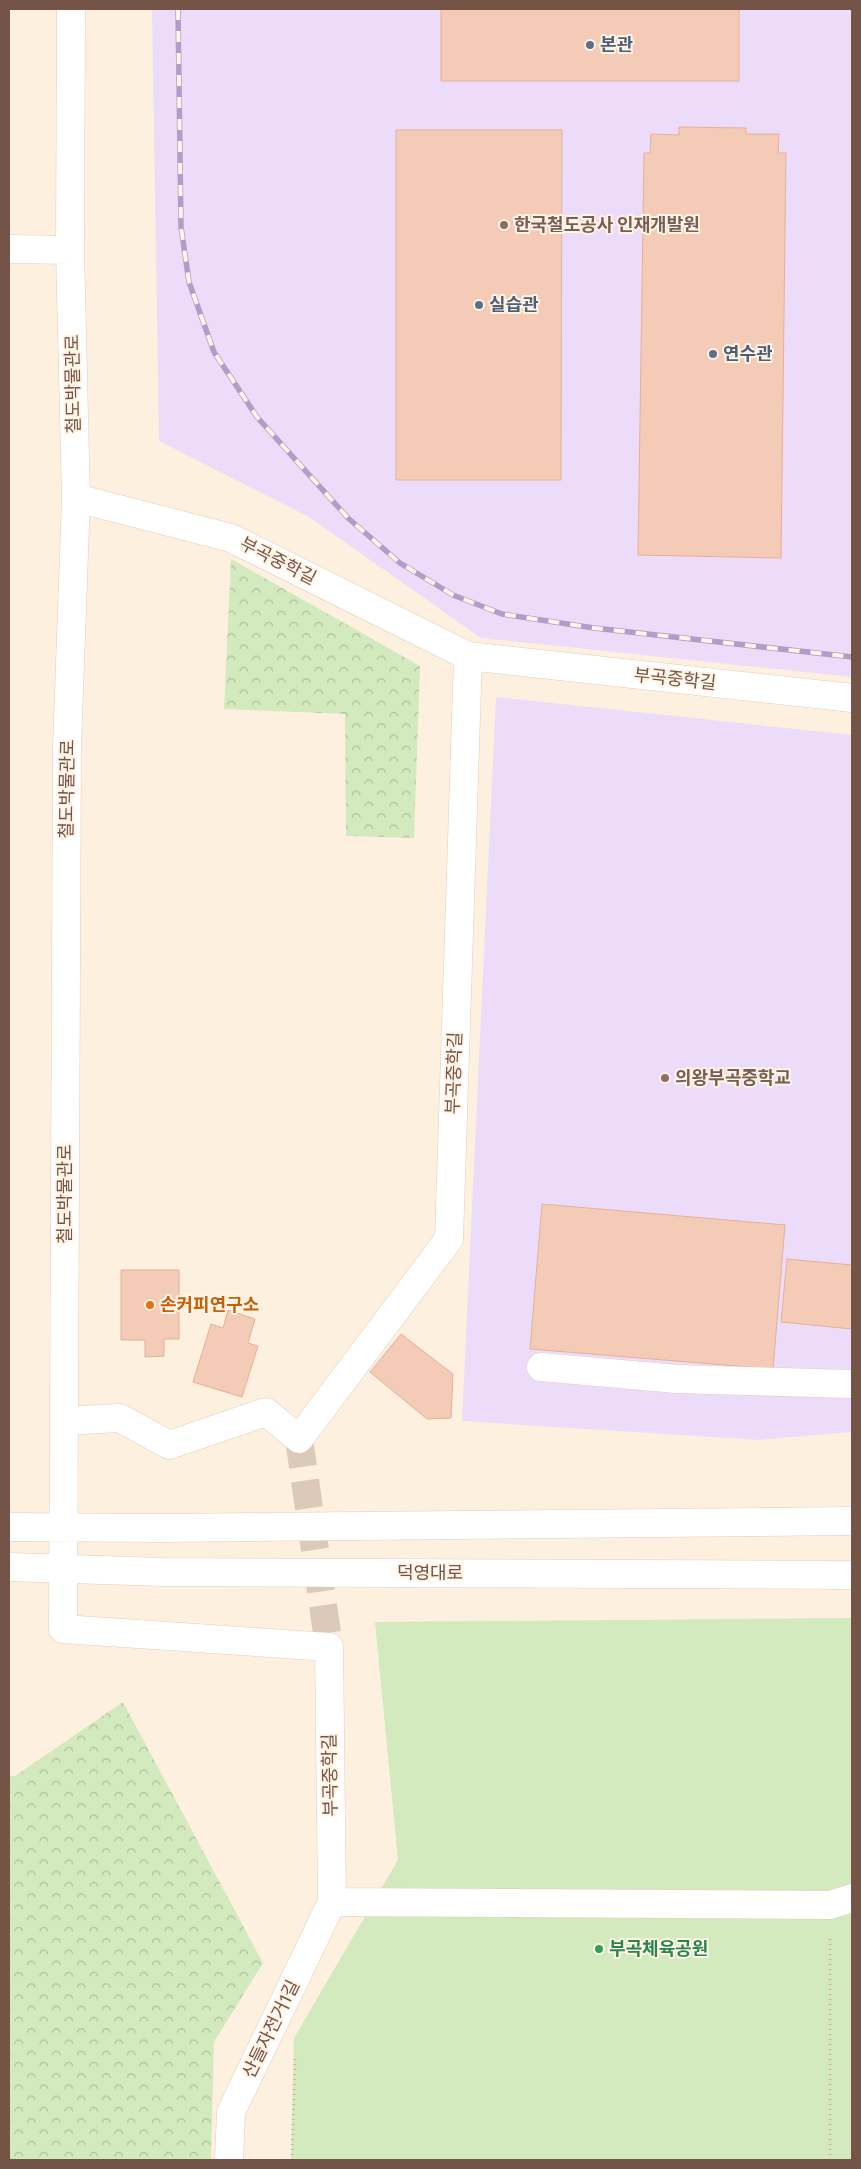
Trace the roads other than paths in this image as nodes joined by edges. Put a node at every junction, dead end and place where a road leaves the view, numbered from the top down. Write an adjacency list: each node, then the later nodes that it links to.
1 (71, 9): 3 (street, 철도박물관로)
2 (9, 249): 3 (street)
3 (70, 250): 4 (street, 철도박물관로)
4 (76, 498): 5 (street, 부곡중학길); 9 (street, 철도박물관로)
5 (468, 656): 6 (street, 부곡중학길); 9 (street, 부곡중학길)
6 (852, 698)
7 (541, 1366): 8 (street)
8 (852, 1384)
9 (64, 1421): 12 (street, 철도박물관로)
10 (852, 1521): 12 (street)
11 (9, 1527): 12 (street)
12 (64, 1527): 14 (street, 철도박물관로)
13 (9, 1567): 14 (street, 덕영대로)
14 (64, 1569): 15 (street, 덕영대로); 16 (street, 철도박물관로)
15 (852, 1575)
16 (329, 1648): 18 (street, 부곡중학길)
17 (841, 1901): 18 (street)
18 (332, 1902): 19 (street, 산들자전거1길)
19 (229, 2160)

